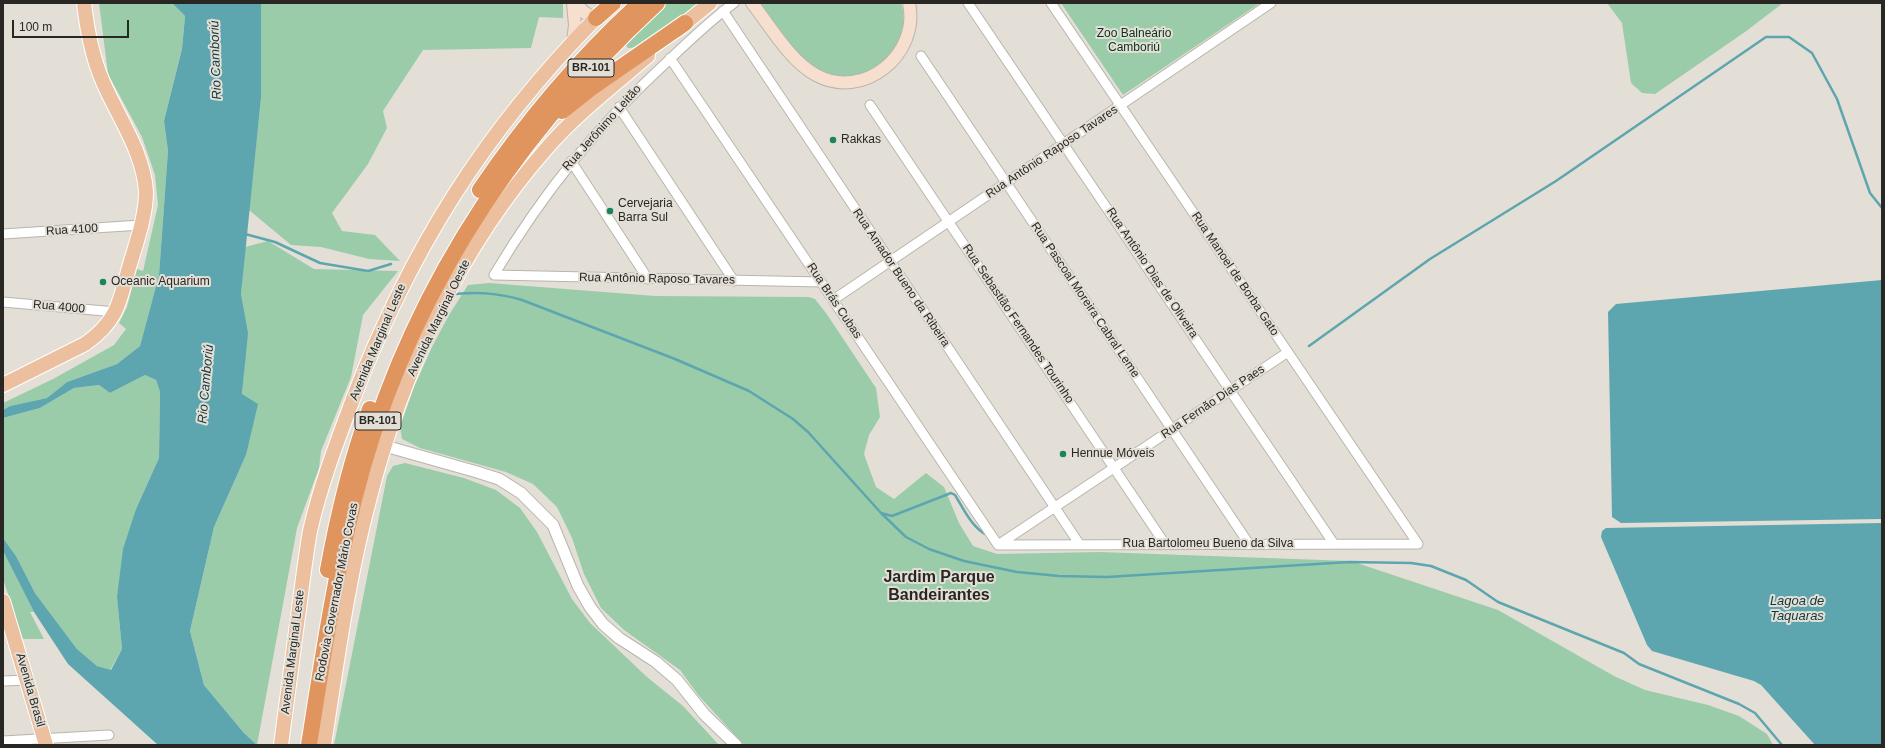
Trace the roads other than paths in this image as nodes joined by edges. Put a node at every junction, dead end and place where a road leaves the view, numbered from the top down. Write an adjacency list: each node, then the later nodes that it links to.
1 (84, 3): 27 (main road)
2 (574, 3): 14 (main road); 16 (main road)
3 (613, 3): 14 (highway)
4 (640, 3): 55 (highway, Rodovia Governador Mário Covas / BR-101)
5 (657, 3): 22 (highway, Rodovia Governador Mário Covas / BR-101)
6 (710, 3): 15 (main road, Avenida Marginal Oeste)
7 (734, 3): 13 (street, Rua Jerônimo Leitão)
8 (752, 3): 9 (main road)
9 (909, 3)
10 (968, 3): 23 (street, Rua Antônio Dias de Oliveira)
11 (1051, 3): 20 (street, Rua Manoel de Borba Gato)
12 (1271, 3): 20 (street, Rua Antônio Raposo Tavares)
13 (723, 11): 18 (street, Rua Jerônimo Leitão); 29 (street, Rua Amador Bueno da Ribeira)
14 (596, 18): 16 (main road, Avenida Marginal Leste)
15 (685, 23): 22 (highway); 41 (main road, Avenida Marginal Oeste)
16 (573, 42): 58 (main road, Avenida Marginal Leste)
17 (921, 56): 25 (street, Rua Pascoal Moreira Cabral Leme)
18 (670, 58): 21 (street, Rua Jerônimo Leitão); 33 (street, Rua Brás Cubas)
19 (870, 105): 26 (street, Rua Sebastião Fernandes Tourinho)
20 (1120, 105): 23 (street, Rua Antônio Raposo Tavares); 37 (street, Rua Manoel de Borba Gato)
21 (619, 107): 24 (street, Rua Jerônimo Leitão); 32 (street)
22 (531, 138): 55 (highway, Rodovia Governador Mário Covas / BR-101)
23 (1064, 144): 25 (street, Rua Antônio Raposo Tavares); 39 (street, Rua Antônio Dias de Oliveira)
24 (571, 161): 30 (street, Rua Jerônimo Leitão); 31 (street)
25 (1006, 183): 26 (street, Rua Antônio Raposo Tavares); 40 (street, Rua Pascoal Moreira Cabral Leme)
26 (949, 222): 29 (street, Rua Antônio Raposo Tavares); 42 (street, Rua Sebastião Fernandes Tourinho)
27 (141, 225): 28 (street, Rua 4100); 36 (main road)
28 (3, 234)
29 (890, 261): 34 (street, Rua Antônio Raposo Tavares); 43 (street, Rua Amador Bueno da Ribeira)
30 (494, 275): 31 (street, Rua Antônio Raposo Tavares)
31 (648, 279): 32 (street, Rua Antônio Raposo Tavares)
32 (734, 281): 33 (street, Rua Antônio Raposo Tavares)
33 (821, 282): 34 (street, Rua Brás Cubas)
34 (833, 300): 49 (street, Rua Brás Cubas)
35 (3, 302): 36 (street, Rua 4000)
36 (116, 312): 38 (main road)
37 (1288, 352): 39 (street, Rua Fernão Dias Paes); 48 (street, Rua Manoel de Borba Gato)
38 (3, 385)
39 (1231, 390): 40 (street, Rua Fernão Dias Paes); 47 (street, Rua Antônio Dias de Oliveira)
40 (1172, 429): 42 (street, Rua Fernão Dias Paes); 46 (street, Rua Pascoal Moreira Cabral Leme)
41 (385, 446): 59 (main road, Avenida Marginal Oeste); 60 (street)
42 (1114, 468): 43 (street, Rua Fernão Dias Paes); 45 (street, Rua Sebastião Fernandes Tourinho)
43 (1055, 507): 44 (street, Rua Amador Bueno da Ribeira); 49 (street, Rua Fernão Dias Paes)
44 (1080, 544): 45 (street, Rua Bartolomeu Bueno da Silva); 49 (street, Rua Bartolomeu Bueno da Silva)
45 (1165, 544): 46 (street, Rua Bartolomeu Bueno da Silva)
46 (1249, 544): 47 (street, Rua Bartolomeu Bueno da Silva)
47 (1334, 544): 48 (street, Rua Bartolomeu Bueno da Silva)
48 (1418, 544)
49 (998, 545)
50 (3, 601): 51 (main road, Avenida Brasil)
51 (8, 635): 52 (main road, Avenida Brasil)
52 (27, 680): 53 (street); 57 (main road, Avenida Brasil)
53 (3, 681)
54 (109, 736): 57 (street)
55 (305, 740)
56 (3, 741): 57 (street)
57 (45, 742)
58 (281, 745)
59 (324, 745)
60 (736, 745)

